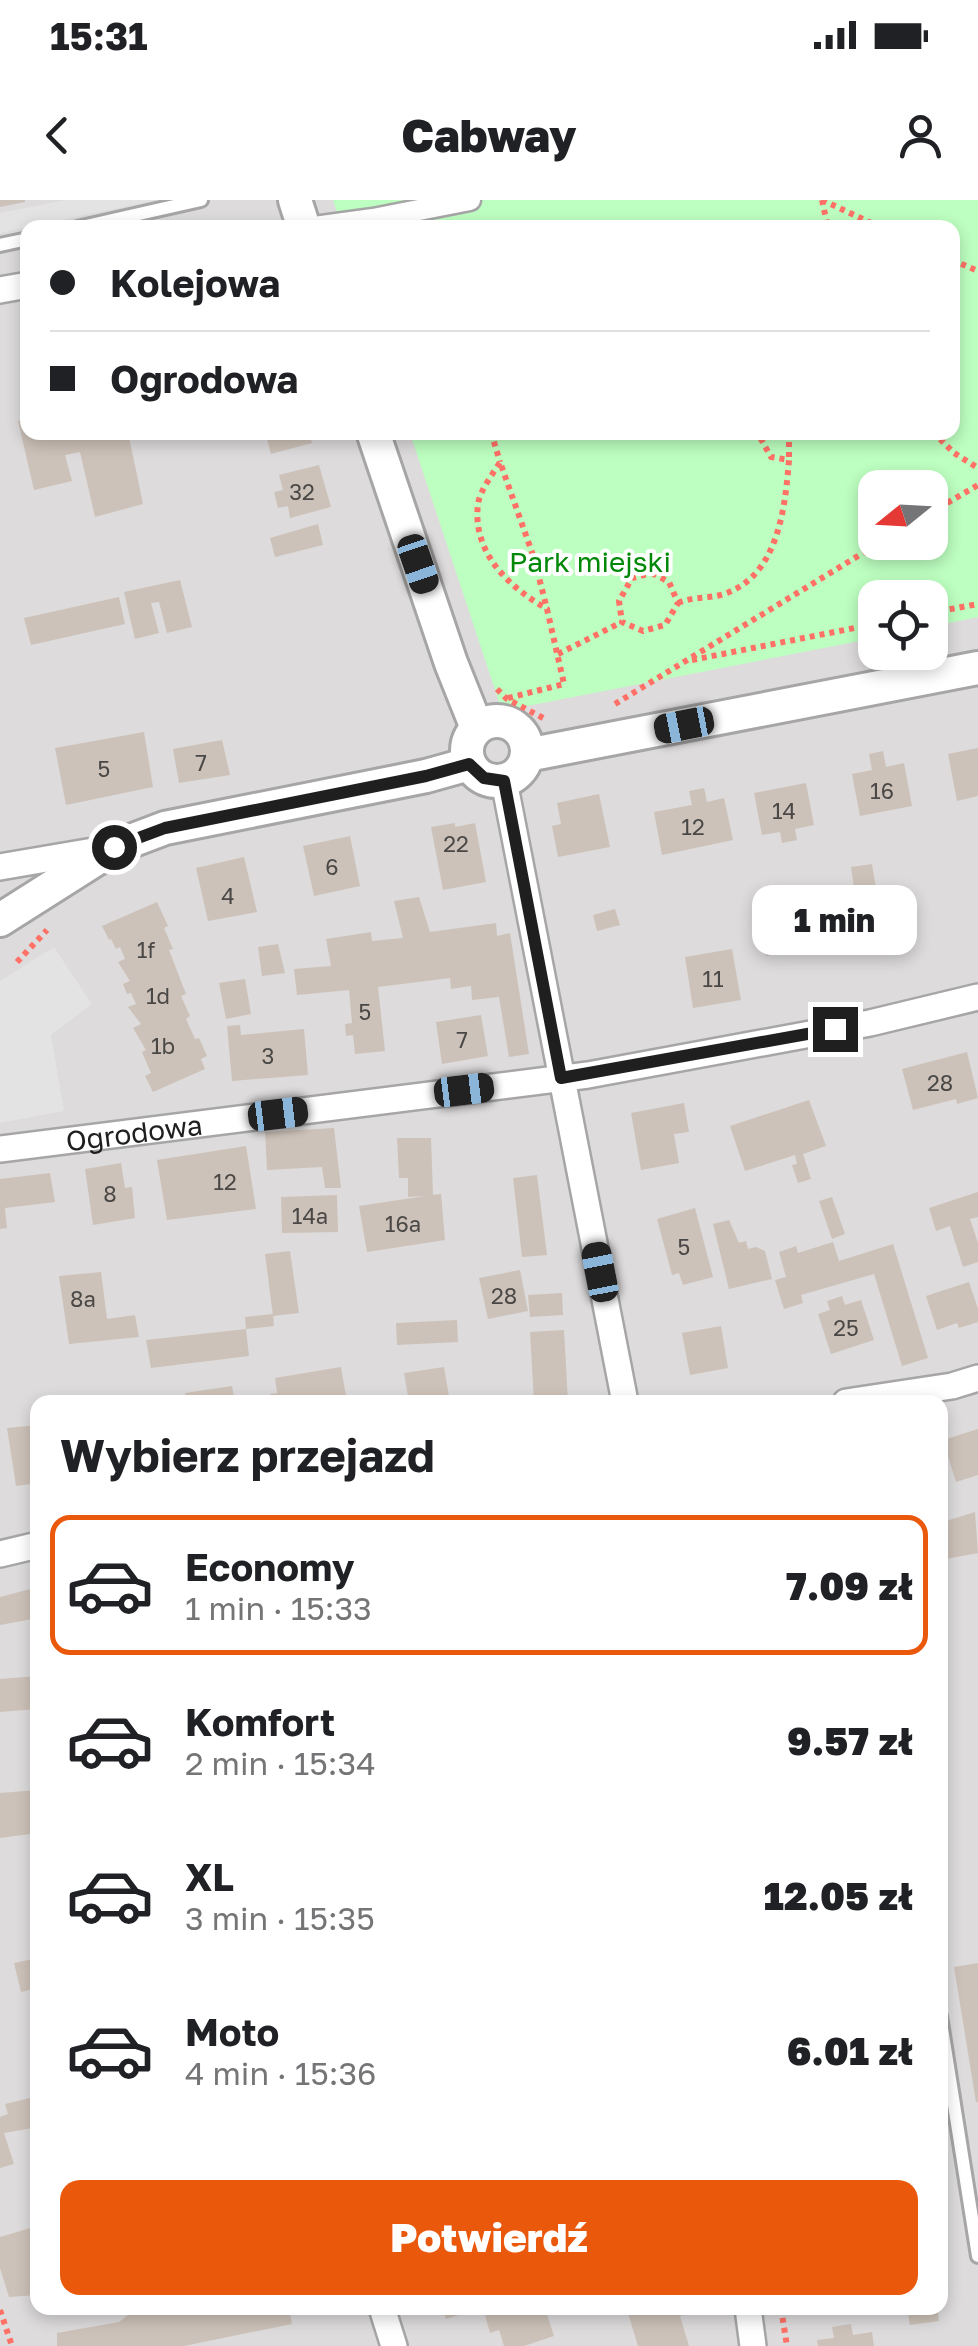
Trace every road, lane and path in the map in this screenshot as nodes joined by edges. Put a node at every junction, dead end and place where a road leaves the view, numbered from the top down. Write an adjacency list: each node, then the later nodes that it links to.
1 (201, 200): 4 (lane)
2 (470, 200): 5 (street)
3 (822, 200): 6 (path)
4 (112, 220)
5 (366, 220)
6 (865, 220)
7 (377, 440): 31 (street)
8 (493, 440): 13 (path)
9 (761, 440): 12 (path)
10 (789, 440): 12 (path)
11 (942, 440): 14 (path)
12 (789, 460): 18 (path)
13 (500, 462): 20 (path); 20 (path)
14 (978, 468)
15 (978, 484): 16 (path)
16 (948, 502)
17 (858, 556): 25 (path)
18 (678, 603): 22 (path); 22 (path)
19 (978, 604): 21 (path)
20 (547, 608): 24 (path)
21 (948, 610)
22 (622, 622): 24 (path)
23 (858, 627): 25 (path)
24 (558, 654): 28 (path)
25 (685, 661): 29 (path)
26 (978, 668): 32 (street)
27 (496, 688): 28 (path)
28 (507, 699): 30 (path)
29 (601, 708)
30 (554, 721)
31 (477, 728): 32 (street); 33 (street)
32 (527, 755): 34 (street)
33 (469, 764): 34 (street); 35 (street)
34 (504, 781): 39 (street)
35 (114, 847): 36 (street); 37 (street)
36 (0, 868)
37 (0, 920)
38 (978, 996): 39 (street, Ogrodowa)
39 (561, 1078): 40 (street, Ogrodowa); 42 (street)
40 (0, 1149)
41 (978, 1378): 43 (street)
42 (625, 1395)
43 (892, 1395)
44 (30, 1547): 45 (street)
45 (0, 1554)
46 (948, 2067): 47 (lane)
47 (978, 2256)
48 (0, 2310): 52 (path)
49 (384, 2315): 53 (street)
50 (749, 2315): 54 (street)
51 (783, 2315): 55 (path)
52 (12, 2346)
53 (394, 2346)
54 (754, 2346)
55 (787, 2346)

